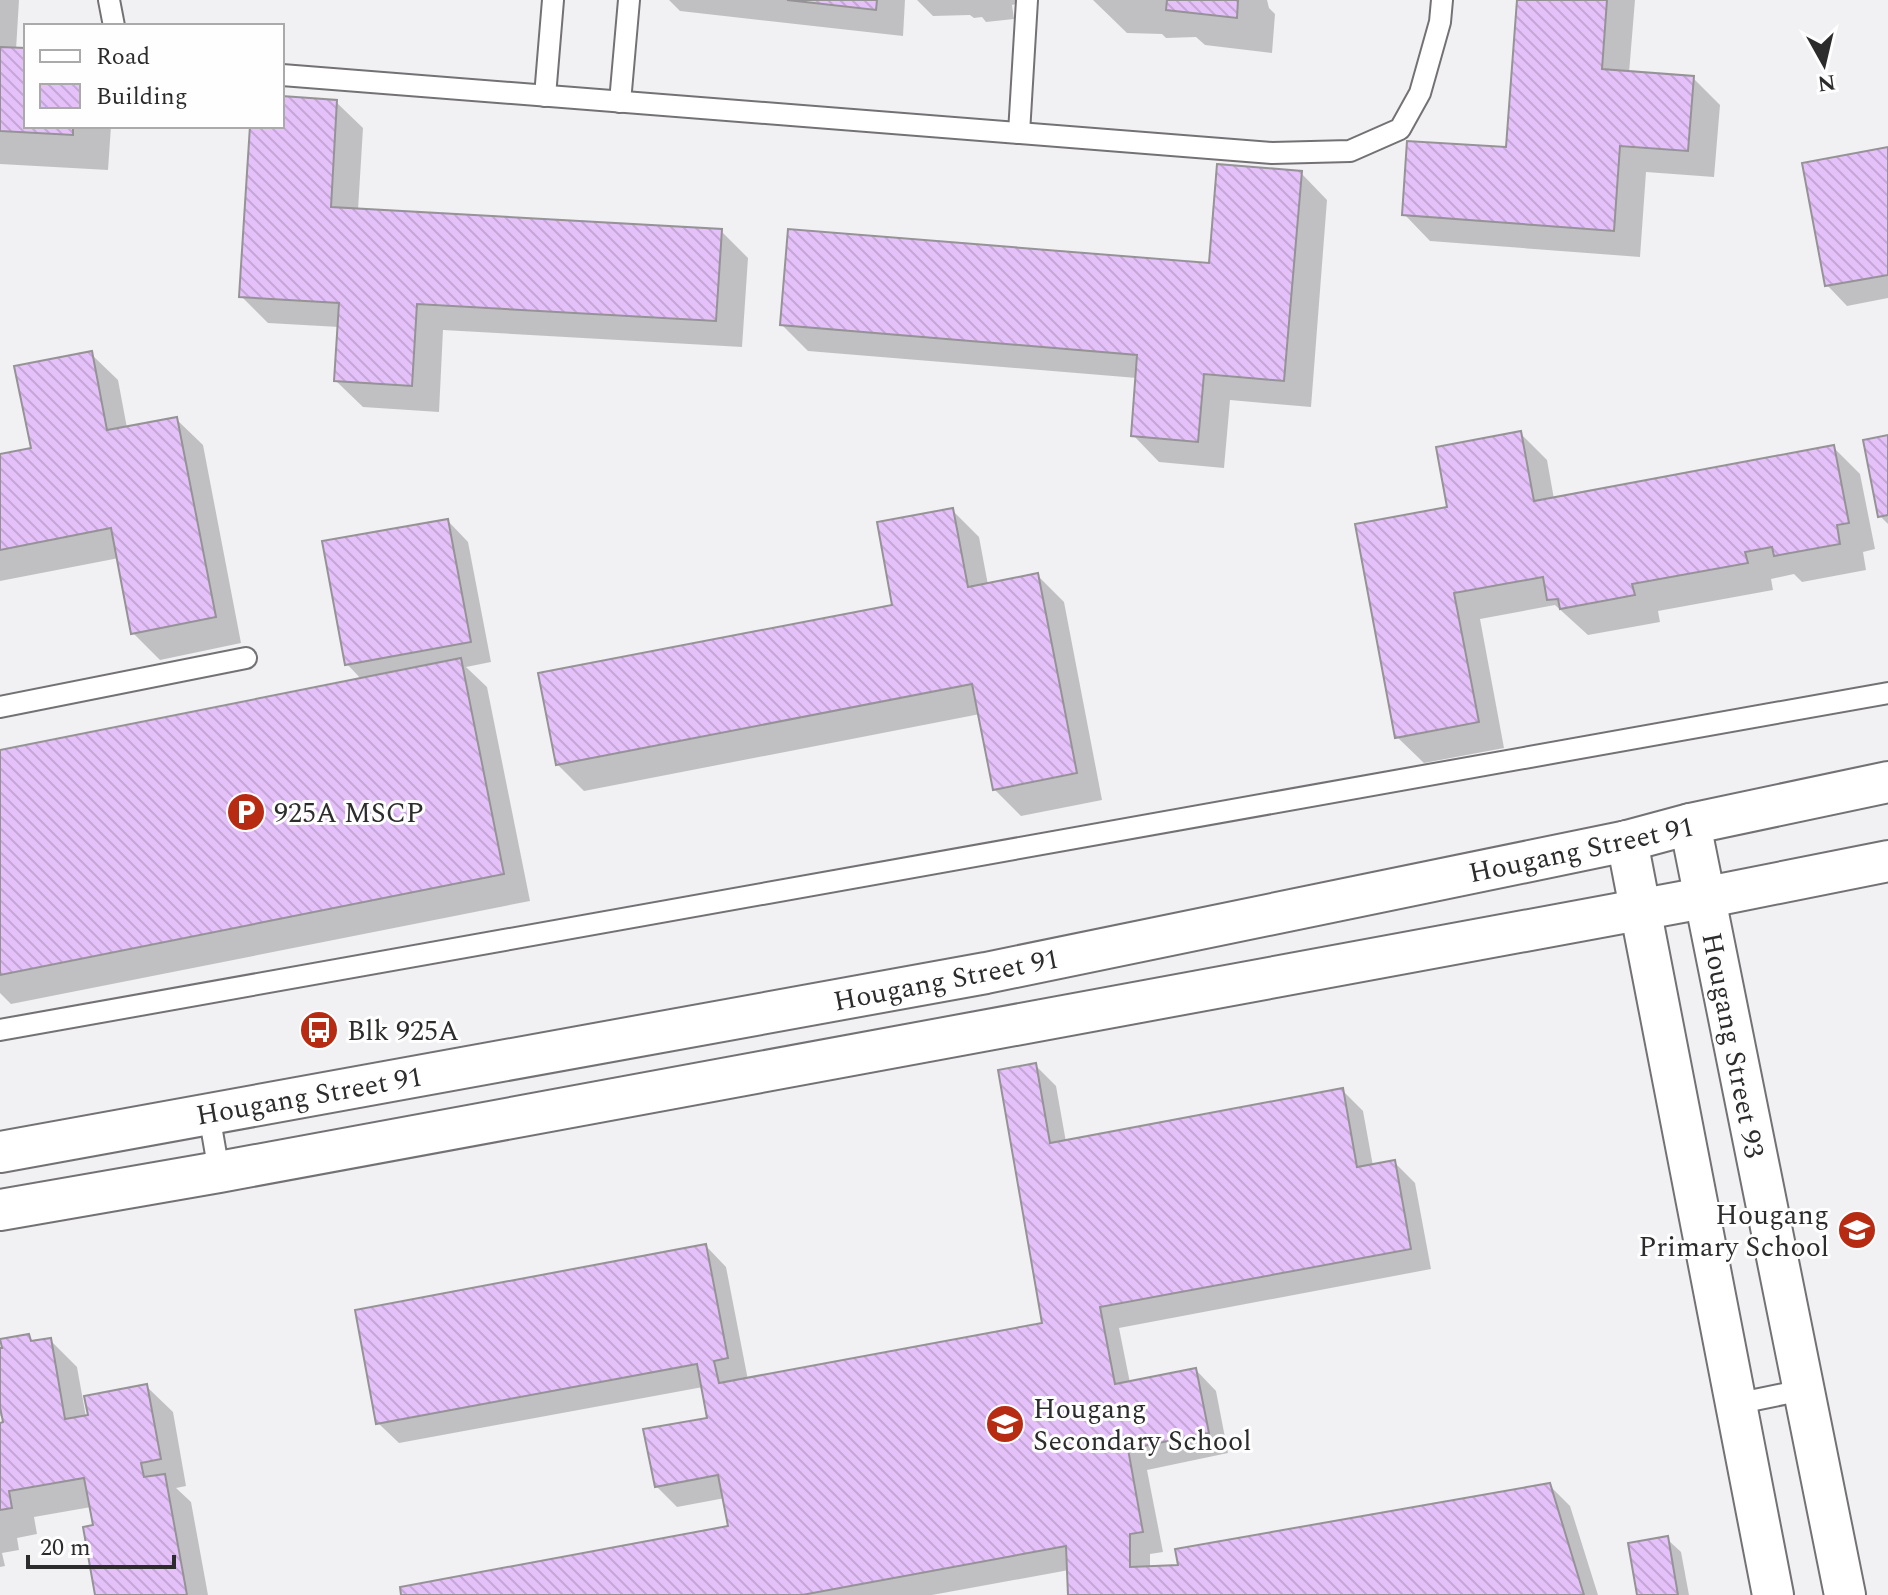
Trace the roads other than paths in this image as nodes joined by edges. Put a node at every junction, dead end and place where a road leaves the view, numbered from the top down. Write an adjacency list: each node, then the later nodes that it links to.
1 (109, 0): 6 (lane)
2 (553, 0): 8 (lane)
3 (629, 0): 9 (lane)
4 (1027, 0): 10 (lane)
5 (1442, 0): 10 (lane)
6 (114, 24)
7 (284, 75): 8 (lane)
8 (545, 96): 9 (lane)
9 (620, 102): 10 (lane)
10 (1019, 133)
11 (246, 658): 13 (lane)
12 (1888, 693): 20 (lane)
13 (0, 707)
14 (1888, 782): 15 (street, Hougang Street 91)
15 (1690, 824): 16 (street, Hougang Street 91); 18 (street, Hougang Street 93)
16 (1627, 841): 19 (street); 21 (street, Hougang Street 91)
17 (1888, 861): 18 (street, Hougang Street 91)
18 (1703, 898): 19 (street, Hougang Street 91); 25 (street, Hougang Street 93)
19 (1639, 909): 23 (street, Hougang Street 91); 26 (street)
20 (0, 1030)
21 (209, 1114): 22 (street, Hougang Street 91); 23 (lane)
22 (0, 1152)
23 (219, 1172): 24 (street, Hougang Street 91)
24 (0, 1210)
25 (1803, 1390): 26 (lane); 28 (street, Hougang Street 93)
26 (1735, 1404): 27 (street)
27 (1773, 1595)
28 (1845, 1595)

